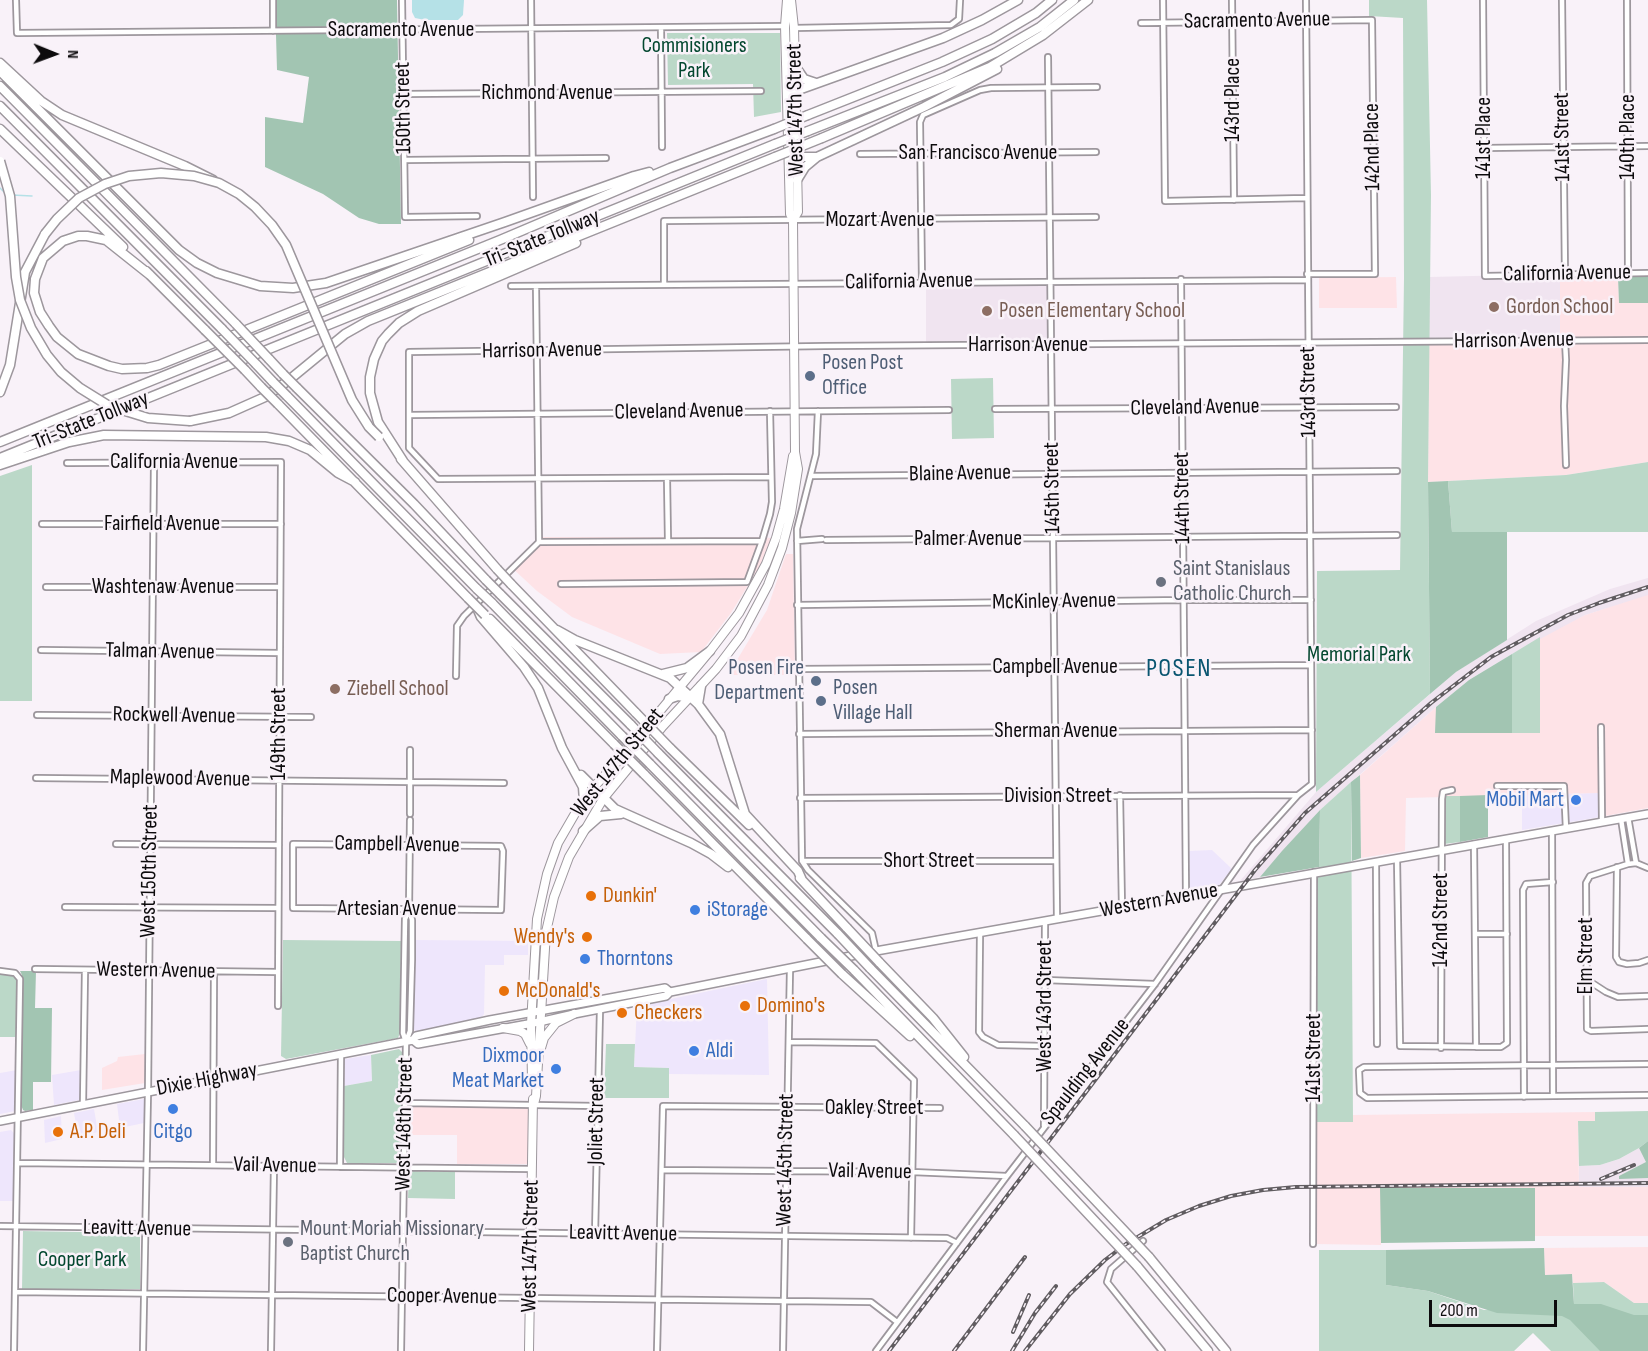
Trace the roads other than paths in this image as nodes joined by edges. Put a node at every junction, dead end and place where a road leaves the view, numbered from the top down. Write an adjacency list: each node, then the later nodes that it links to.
1 (16, 0): 27 (street, Sacramento Avenue)
2 (273, 0): 27 (street)
3 (402, 0): 26 (street, 150th Street)
4 (531, 0): 25 (street)
5 (789, 0): 22 (main road, West 147th Street); 24 (main road, West 147th Street)
6 (960, 0): 24 (street)
7 (1018, 0): 33 (highway)
8 (1052, 0): 59 (highway, Tri-State Tollway, bridge)
9 (1074, 0): 108 (highway, Tri-State Tollway, bridge)
10 (1088, 0): 28 (highway)
11 (1163, 0): 20 (street)
12 (1232, 0): 17 (street, 143rd Place)
13 (1306, 0): 18 (street, 143rd Street)
14 (1483, 0): 48 (street, 141st Place)
15 (1562, 0): 47 (street, 141st Street)
16 (1627, 0): 44 (street, 140th Place)
17 (1233, 20): 18 (street, Sacramento Avenue); 20 (street, Sacramento Avenue); 64 (street, 143rd Place)
18 (1306, 20): 19 (street, Sacramento Avenue); 63 (street, 143rd Street)
19 (1372, 20): 74 (street, 142nd Place)
20 (1163, 22): 21 (street, Sacramento Avenue); 64 (street)
21 (1141, 23)
22 (785, 26): 23 (street, Sacramento Avenue); 41 (main road, West 147th Street)
23 (661, 28): 25 (street, Sacramento Avenue); 38 (street)
24 (794, 28): 31 (main road, West 147th Street)
25 (531, 29): 26 (street, Sacramento Avenue); 39 (street)
26 (403, 30): 27 (street, Sacramento Avenue); 40 (street, 150th Street)
27 (273, 31)
28 (1043, 35): 54 (highway); 65 (highway, bridge)
29 (1048, 57): 35 (street, 145th Street)
30 (0, 63): 61 (highway, bridge)
31 (795, 66): 33 (highway); 41 (main road, West 147th Street)
32 (0, 71): 71 (highway)
33 (819, 82): 41 (highway)
34 (0, 86): 260 (highway, bridge)
35 (1048, 87): 36 (street); 51 (street); 52 (street, 145th Street)
36 (1097, 87)
37 (761, 91): 38 (street, Richmond Avenue)
38 (661, 92): 39 (street, Richmond Avenue); 46 (street)
39 (531, 93): 40 (street, Richmond Avenue); 56 (street)
40 (404, 94): 57 (street, 150th Street)
41 (792, 94): 49 (main road, West 147th Street)
42 (0, 106): 254 (highway, bridge)
43 (0, 129): 76 (highway)
44 (1628, 146): 45 (street); 47 (street); 72 (street, 140th Place)
45 (1648, 146)
46 (662, 147)
47 (1563, 147): 48 (street); 75 (street, 141st Street)
48 (1484, 148): 77 (street, 141st Place)
49 (793, 152): 54 (highway); 60 (main road, West 147th Street); 69 (main road, West 147th Street)
50 (1096, 152): 52 (street, San Francisco Avenue)
51 (920, 153): 52 (street, San Francisco Avenue); 53 (street, San Francisco Avenue); 70 (street)
52 (1049, 153): 67 (street, 145th Street)
53 (860, 154)
54 (817, 157): 60 (highway)
55 (606, 158): 56 (street)
56 (532, 159): 57 (street); 62 (street)
57 (405, 160): 66 (street, 150th Street)
58 (0, 161): 65 (highway, bridge)
59 (670, 168): 71 (highway); 106 (highway, Tri-State Tollway)
60 (797, 180): 69 (main road, West 147th Street)
61 (219, 183): 93 (highway, bridge); 105 (highway, bridge)
62 (533, 197)
63 (1306, 198): 64 (street); 78 (street, 143rd Street)
64 (1234, 200)
65 (649, 208): 105 (highway)
66 (477, 216)
67 (1050, 217): 68 (street, Mozart Avenue); 70 (street, Mozart Avenue); 80 (street, 145th Street)
68 (1096, 217)
69 (793, 220): 70 (street, Mozart Avenue); 82 (main road, West 147th Street); 83 (street, Mozart Avenue)
70 (921, 220): 81 (street)
71 (505, 222): 76 (highway)
72 (1629, 273): 73 (street, California Avenue); 75 (street, California Avenue)
73 (1648, 273)
74 (1375, 274): 78 (street, California Avenue)
75 (1565, 274): 77 (street, California Avenue)
76 (150, 275): 122 (highway, bridge)
77 (1485, 276)
78 (1307, 277): 79 (street, California Avenue); 88 (street, 143rd Street)
79 (1181, 279): 80 (street, California Avenue); 89 (street, 144th Street)
80 (1050, 281): 81 (street, California Avenue); 90 (street, 145th Street)
81 (922, 282): 82 (street, California Avenue)
82 (794, 283): 83 (street, California Avenue); 91 (main road, West 147th Street)
83 (664, 285): 85 (street, California Avenue)
84 (511, 286): 85 (street, California Avenue)
85 (536, 286): 92 (street)
86 (1565, 340): 87 (street, Harrison Avenue); 88 (street, Harrison Avenue); 113 (street)
87 (1648, 340)
88 (1308, 343): 89 (street, Harrison Avenue); 95 (street, 143rd Street)
89 (1181, 344): 90 (street, Harrison Avenue); 98 (street, 144th Street)
90 (1051, 345): 91 (street, Harrison Avenue); 97 (street, 145th Street)
91 (794, 346): 92 (street, Harrison Avenue); 101 (main road, West 147th Street)
92 (537, 351): 103 (street); 104 (street, Harrison Avenue)
93 (0, 392)
94 (1396, 406): 95 (street, Cleveland Avenue)
95 (1309, 407): 98 (street, Cleveland Avenue); 116 (street, 143rd Street)
96 (994, 409): 97 (street, Cleveland Avenue)
97 (1052, 409): 98 (street, Cleveland Avenue); 117 (street, 145th Street)
98 (1182, 409): 115 (street, 144th Street)
99 (949, 410): 102 (street, Cleveland Avenue)
100 (770, 411): 101 (street, Cleveland Avenue); 103 (street, Cleveland Avenue); 119 (street)
101 (795, 411): 102 (street, Cleveland Avenue); 107 (main road, West 147th Street)
102 (818, 411): 118 (street)
103 (537, 413): 104 (street, Cleveland Avenue); 121 (street)
104 (409, 415): 121 (street)
105 (381, 435): 143 (highway, bridge)
106 (0, 442)
107 (795, 452): 145 (main road, West 147th Street); 154 (main road, West 147th Street)
108 (0, 458)
109 (154, 462): 110 (street, California Avenue); 111 (street, California Avenue); 123 (street, West 150th Street)
110 (281, 462): 124 (street, 149th Street)
111 (67, 463)
112 (0, 465): 122 (highway)
113 (1566, 465)
114 (1397, 471): 116 (street, Blaine Avenue)
115 (1182, 472): 116 (street, Blaine Avenue); 117 (street, Blaine Avenue); 128 (street, 144th Street)
116 (1310, 472): 127 (street, 143rd Street)
117 (1052, 473): 118 (street, Blaine Avenue); 129 (street, 145th Street)
118 (811, 476): 132 (street)
119 (771, 477): 120 (street); 131 (street)
120 (667, 478): 121 (street); 130 (street)
121 (538, 479): 133 (street)
122 (355, 482): 142 (highway, bridge)
123 (154, 524): 124 (street, Fairfield Avenue); 125 (street, Fairfield Avenue); 137 (street, West 150th Street)
124 (281, 524): 136 (street, 149th Street)
125 (42, 525)
126 (1397, 535): 127 (street, Palmer Avenue)
127 (1310, 536): 128 (street, Palmer Avenue); 139 (street, 143rd Street)
128 (1183, 537): 129 (street, Palmer Avenue); 138 (street, 144th Street)
129 (1053, 538): 132 (street, Palmer Avenue); 140 (street, 145th Street)
130 (668, 541): 131 (street); 133 (street)
131 (762, 541): 134 (street)
132 (797, 541): 141 (street)
133 (539, 542): 153 (street)
134 (561, 584)
135 (46, 587): 137 (street, Washtenaw Avenue)
136 (280, 587): 137 (street, Washtenaw Avenue); 147 (street, 149th Street)
137 (153, 588): 146 (street, West 150th Street)
138 (1184, 600): 139 (street, McKinley Avenue); 140 (street, McKinley Avenue); 149 (street, 144th Street)
139 (1311, 600): 148 (street, 143rd Street)
140 (1054, 602): 141 (street, McKinley Avenue); 150 (street, 145th Street)
141 (797, 605): 151 (street)
142 (483, 616): 169 (highway); 208 (highway, bridge)
143 (557, 630): 152 (highway); 209 (highway, bridge)
144 (41, 650): 146 (street, Talman Avenue)
145 (710, 651): 152 (highway); 155 (main road, West 147th Street)
146 (153, 652): 147 (street, Talman Avenue); 160 (street, West 150th Street)
147 (280, 653): 162 (street, 149th Street)
148 (1311, 665): 149 (street, Campbell Avenue); 164 (street, 143rd Street)
149 (1184, 666): 150 (street, Campbell Avenue); 166 (street, 144th Street)
150 (1054, 667): 151 (street, Campbell Avenue); 165 (street, 145th Street)
151 (799, 669): 167 (street)
152 (663, 674): 155 (highway)
153 (456, 676)
154 (701, 686): 156 (main road, West 147th Street); 158 (highway)
155 (680, 687): 156 (highway); 157 (main road, West 147th Street)
156 (690, 698): 157 (highway); 158 (highway); 183 (main road, West 147th Street)
157 (669, 699): 176 (main road, West 147th Street)
158 (698, 704): 209 (highway)
159 (37, 714): 160 (street, Rockwell Avenue)
160 (152, 715): 162 (street, Rockwell Avenue); 171 (street, West 150th Street)
161 (311, 717): 162 (street, Rockwell Avenue)
162 (280, 718): 172 (street, 149th Street)
163 (1601, 727): 188 (street)
164 (1312, 730): 166 (street, Sherman Avenue); 180 (street, 143rd Street)
165 (1056, 731): 166 (street, Sherman Avenue); 167 (street, Sherman Avenue); 181 (street, 145th Street)
166 (1185, 731): 179 (street, 144th Street)
167 (799, 734): 182 (street)
168 (410, 750): 173 (street, West 148th Street)
169 (574, 768): 176 (highway); 184 (highway)
170 (36, 778): 171 (street, Maplewood Avenue)
171 (151, 778): 172 (street, Maplewood Avenue); 194 (street, West 150th Street)
172 (279, 781): 173 (street, Maplewood Avenue); 196 (street, 149th Street)
173 (410, 781): 174 (street, Maplewood Avenue); 197 (street, West 148th Street)
174 (504, 783)
175 (1497, 786): 189 (street)
176 (593, 788): 183 (highway); 184 (main road, West 147th Street)
177 (1452, 790): 198 (street, 142nd Street)
178 (1120, 795): 179 (street, Division Street); 181 (street, Division Street); 217 (street)
179 (1185, 795): 180 (street, Division Street); 212 (street, 144th Street)
180 (1298, 795): 211 (street, Spaulding Avenue)
181 (1056, 796): 182 (street, Division Street); 201 (street, 145th Street)
182 (800, 798): 200 (street)
183 (603, 799): 185 (highway); 190 (main road, West 147th Street)
184 (584, 801): 243 (main road, West 147th Street)
185 (626, 814): 190 (highway); 208 (highway)
186 (1648, 814): 187 (main road, Western Avenue)
187 (1625, 818): 188 (main road, Western Avenue); 203 (street); 204 (street)
188 (1602, 822): 189 (main road, Western Avenue)
189 (1566, 829): 191 (main road, Western Avenue)
190 (583, 831): 243 (main road, West 147th Street)
191 (1552, 831): 192 (main road, Western Avenue); 210 (street)
192 (1506, 839): 195 (main road, Western Avenue); 224 (street)
193 (116, 844): 194 (street)
194 (151, 844): 196 (street); 214 (street, West 150th Street)
195 (1474, 844): 198 (main road, Western Avenue); 223 (street)
196 (279, 845): 215 (street, 149th Street)
197 (410, 846): 216 (street, Campbell Avenue); 218 (street, West 148th Street); 219 (street, Campbell Avenue)
198 (1441, 850): 199 (main road, Western Avenue); 253 (street, 142nd Street)
199 (1397, 858): 202 (main road, Western Avenue); 253 (street)
200 (802, 861): 201 (street, Short Street); 225 (street)
201 (1056, 861): 220 (street, 145th Street)
202 (1376, 862): 207 (main road, Western Avenue); 250 (street)
203 (1636, 863): 204 (street); 206 (street)
204 (1628, 864): 205 (street)
205 (1617, 867): 228 (street); 236 (street, Elm Street)
206 (1648, 868)
207 (1314, 873): 211 (main road, Western Avenue); 299 (street, 141st Street)
208 (746, 879): 254 (highway, bridge)
209 (802, 880): 260 (highway, bridge)
210 (1552, 882): 258 (street); 259 (street)
211 (1221, 890): 212 (main road, Western Avenue); 238 (street, Spaulding Avenue)
212 (1186, 896): 217 (main road, Western Avenue)
213 (65, 907): 214 (street)
214 (150, 908): 215 (street); 233 (street, West 150th Street)
215 (278, 908): 235 (street, 149th Street)
216 (293, 908): 218 (street, Artesian Avenue)
217 (1122, 908): 220 (main road, Western Avenue)
218 (409, 909): 219 (street, Artesian Avenue); 226 (street, West 148th Street); 227 (street, West 148th Street)
219 (501, 910)
220 (1057, 919): 221 (main road, Western Avenue)
221 (1045, 921): 222 (main road, Western Avenue); 237 (street, West 143rd Street)
222 (980, 934): 225 (main road, Western Avenue); 251 (street)
223 (1476, 934): 224 (street); 252 (street)
224 (1507, 934): 252 (street)
225 (876, 951): 230 (main road, Western Avenue)
226 (405, 960): 227 (street); 248 (street, West 148th Street)
227 (412, 960): 248 (street, West 148th Street)
228 (1648, 960)
229 (35, 969): 231 (street, Western Avenue)
230 (790, 969): 239 (main road, Western Avenue); 249 (street, West 145th Street)
231 (85, 970): 233 (street, Western Avenue); 267 (street)
232 (0, 971): 273 (street)
233 (150, 971): 234 (street, Western Avenue); 262 (street, West 150th Street)
234 (214, 971): 235 (street, Western Avenue); 261 (street)
235 (278, 972): 241 (street, 149th Street)
236 (1586, 979): 240 (street); 247 (street, Elm Street)
237 (1045, 980): 238 (street); 251 (street, West 143rd Street)
238 (1155, 984): 275 (street, Spaulding Avenue)
239 (670, 992): 242 (main road, Western Avenue); 243 (main road, Western Avenue)
240 (1648, 996)
241 (278, 1006)
242 (600, 1009): 244 (main road, Western Avenue); 269 (street, Joliet Street)
243 (536, 1012): 245 (main road, West 147th Street); 248 (main road, Dixie Highway)
244 (574, 1014): 245 (main road, Western Avenue); 256 (main road)
245 (535, 1023): 246 (main road, Dixie Highway); 256 (main road, West 147th Street)
246 (503, 1028): 248 (main road, Dixie Highway); 256 (main road)
247 (1648, 1029)
248 (410, 1041): 255 (main road, Dixie Highway); 266 (street, West 148th Street)
249 (789, 1042): 270 (street, West 145th Street); 271 (street)
250 (1377, 1044)
251 (1045, 1046): 275 (street, West 143rd Street)
252 (1476, 1047): 253 (street)
253 (1441, 1048)
254 (933, 1052): 317 (highway, bridge)
255 (341, 1054): 261 (main road, Dixie Highway); 280 (street)
256 (535, 1058): 268 (main road, West 147th Street)
257 (1648, 1064): 259 (street)
258 (1524, 1065): 259 (street); 265 (street); 265 (street)
259 (1553, 1065): 263 (street)
260 (969, 1068): 318 (highway, bridge)
261 (213, 1079): 262 (main road, Dixie Highway); 278 (street)
262 (148, 1092): 267 (main road, Dixie Highway); 277 (street, West 150th Street)
263 (1553, 1095): 264 (street); 265 (street)
264 (1648, 1095)
265 (1524, 1097)
266 (405, 1102): 268 (street); 281 (street, West 148th Street)
267 (83, 1104): 273 (main road, Dixie Highway)
268 (534, 1104): 269 (street); 282 (main road, West 147th Street)
269 (598, 1106): 293 (street, Joliet Street)
270 (787, 1107): 271 (street, Oakley Street); 283 (street, Oakley Street); 284 (street, West 145th Street)
271 (914, 1108): 272 (street, Oakley Street); 285 (street)
272 (940, 1108)
273 (18, 1117): 274 (main road, Dixie Highway); 276 (street)
274 (0, 1121)
275 (1044, 1126): 286 (street, Spaulding Avenue)
276 (17, 1163): 277 (street, Vail Avenue); 288 (street)
277 (147, 1165): 278 (street, Vail Avenue); 289 (street, West 150th Street)
278 (213, 1165): 279 (street, Vail Avenue)
279 (274, 1166): 280 (street, Vail Avenue); 290 (street)
280 (340, 1167): 281 (street, Vail Avenue)
281 (404, 1167): 282 (street, Vail Avenue); 291 (street, West 148th Street)
282 (532, 1169): 292 (main road, West 147th Street)
283 (662, 1170): 284 (street, Vail Avenue); 294 (street)
284 (786, 1171): 285 (street, Vail Avenue); 295 (street, West 145th Street)
285 (912, 1172): 286 (street, Vail Avenue); 296 (street)
286 (1007, 1176): 298 (street, Spaulding Avenue)
287 (0, 1226): 288 (street, Leavitt Avenue)
288 (16, 1227): 289 (street, Leavitt Avenue); 300 (street)
289 (146, 1229): 290 (street, Leavitt Avenue); 301 (street, West 150th Street)
290 (273, 1230): 291 (street, Leavitt Avenue); 302 (street)
291 (403, 1231): 292 (street, Leavitt Avenue); 303 (street, West 148th Street)
292 (531, 1233): 293 (street, Leavitt Avenue); 304 (main road, West 147th Street)
293 (595, 1234): 294 (street, Leavitt Avenue)
294 (660, 1235): 295 (street, Leavitt Avenue); 305 (street)
295 (785, 1236): 296 (street, Leavitt Avenue); 306 (street, West 145th Street)
296 (911, 1238): 298 (street, Leavitt Avenue)
297 (1143, 1241): 316 (street)
298 (957, 1243): 307 (street, Spaulding Avenue)
299 (1313, 1244)
300 (15, 1292): 301 (street, Cooper Avenue); 308 (street)
301 (144, 1294): 302 (street, Cooper Avenue); 309 (street, West 150th Street)
302 (272, 1295): 303 (street, Cooper Avenue); 310 (street)
303 (402, 1296): 304 (street, Cooper Avenue); 311 (street, West 148th Street)
304 (530, 1298): 305 (street, Cooper Avenue); 312 (main road, West 147th Street)
305 (658, 1299): 306 (street, Cooper Avenue); 313 (street)
306 (784, 1300): 307 (street, Cooper Avenue); 314 (street, West 145th Street)
307 (897, 1322): 315 (street, Spaulding Avenue)
308 (14, 1351)
309 (143, 1351)
310 (272, 1351)
311 (400, 1351)
312 (529, 1351)
313 (657, 1351)
314 (783, 1351)
315 (876, 1351)
316 (1162, 1351)
317 (1208, 1351)
318 (1226, 1351)

